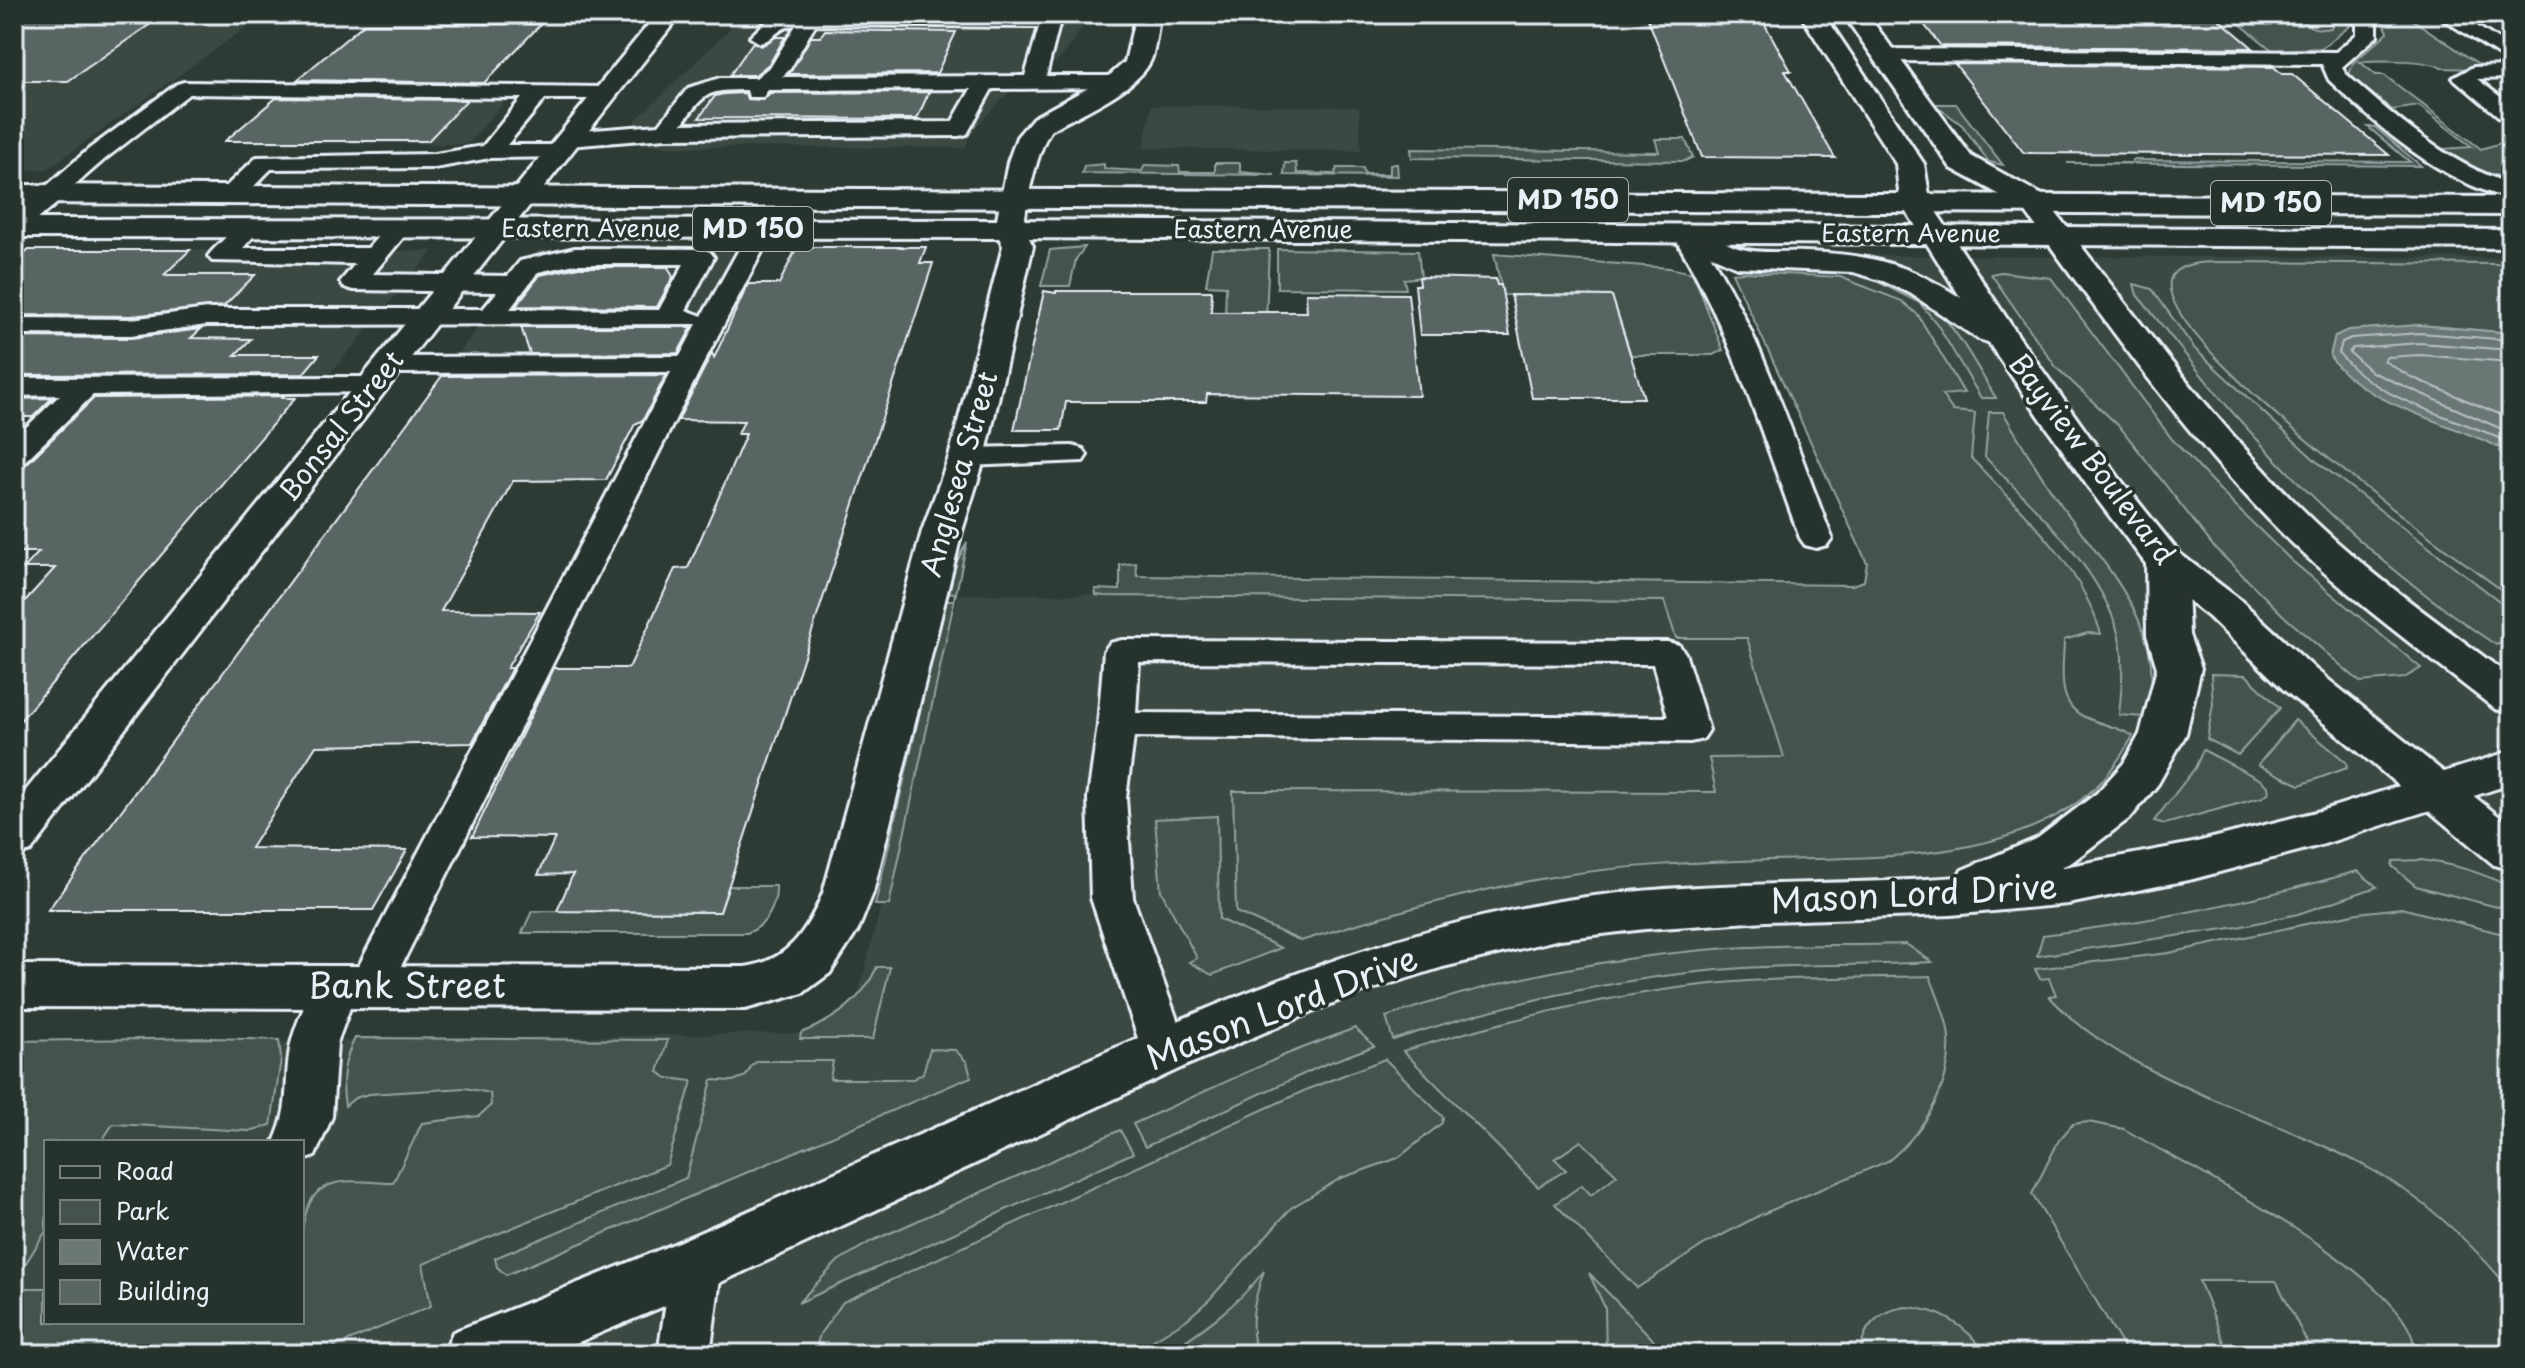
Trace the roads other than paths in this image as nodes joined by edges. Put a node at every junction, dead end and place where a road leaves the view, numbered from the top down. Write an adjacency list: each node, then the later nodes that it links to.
1 (669, 14): 21 (street, Bonsal Street)
2 (1148, 14): 16 (street, Anglesea Street)
3 (1812, 14): 35 (street, Bayview Boulevard)
4 (1855, 14): 9 (street)
5 (2354, 14): 11 (lane)
6 (2445, 14): 10 (lane)
7 (809, 19): 8 (lane); 15 (lane); 19 (lane)
8 (760, 37)
9 (1883, 55): 11 (lane); 36 (street)
10 (2511, 57)
11 (2339, 58): 28 (lane)
12 (744, 62): 18 (lane)
13 (2511, 72): 22 (lane)
14 (985, 82): 15 (lane); 17 (lane); 23 (lane)
15 (1034, 82): 16 (lane)
16 (1117, 82): 34 (street, Anglesea Street)
17 (830, 83): 19 (lane); 23 (lane)
18 (729, 84): 19 (lane); 24 (lane)
19 (759, 88)
20 (539, 92): 21 (lane); 26 (lane); 30 (lane)
21 (604, 93): 25 (street, Bonsal Street)
22 (2511, 115)
23 (805, 130): 24 (lane)
24 (666, 131): 25 (lane)
25 (563, 145): 26 (lane); 33 (street, Bonsal Street)
26 (490, 151): 27 (lane)
27 (339, 161): 31 (lane); 32 (lane)
28 (2511, 192)
29 (14, 194): 30 (street, Eastern Avenue / MD 150)
30 (51, 194): 31 (street, Eastern Avenue / MD 150); 38 (street)
31 (229, 195): 32 (street, Eastern Avenue / MD 150)
32 (305, 195): 33 (street, Eastern Avenue / MD 150)
33 (522, 196): 34 (street, Eastern Avenue / MD 150); 41 (street, Bonsal Street)
34 (1016, 198): 35 (street, Eastern Avenue / MD 150); 45 (street, Anglesea Street)
35 (1915, 201): 36 (street, Eastern Avenue / MD 150); 47 (street, Bayview Boulevard)
36 (2032, 201): 37 (street, Eastern Avenue / MD 150); 48 (street)
37 (2511, 206)
38 (14, 226): 39 (street, Eastern Avenue / MD 150)
39 (249, 228): 40 (street, Eastern Avenue / MD 150); 50 (lane)
40 (399, 228): 41 (street, Eastern Avenue / MD 150); 50 (lane)
41 (497, 228): 42 (street, Eastern Avenue / MD 150); 53 (street, Bonsal Street)
42 (613, 229): 43 (street, Eastern Avenue / MD 150); 51 (lane)
43 (693, 229): 44 (street, Eastern Avenue / MD 150); 52 (lane)
44 (762, 229): 45 (street, Eastern Avenue / MD 150); 58 (lane)
45 (1010, 229): 46 (street, Eastern Avenue / MD 150); 67 (street, Anglesea Street)
46 (1684, 233): 47 (street, Eastern Avenue / MD 150); 60 (street); 68 (lane)
47 (1936, 234): 48 (street, Eastern Avenue / MD 150); 60 (street, Bayview Boulevard)
48 (2057, 235): 49 (street, Eastern Avenue / MD 150); 70 (street)
49 (2511, 239)
50 (375, 256): 53 (lane)
51 (595, 257): 52 (lane); 54 (lane)
52 (676, 257): 57 (lane)
53 (452, 283): 54 (lane); 55 (street, Bonsal Street)
54 (515, 284): 56 (lane)
55 (428, 317): 56 (lane); 59 (lane); 62 (street, Bonsal Street)
56 (491, 317): 57 (lane)
57 (668, 318): 58 (lane)
58 (714, 318): 61 (lane)
59 (14, 326)
60 (2004, 340): 69 (street, Bayview Boulevard)
61 (689, 364): 62 (lane); 79 (lane)
62 (381, 376): 64 (lane); 74 (street, Bonsal Street)
63 (14, 387): 64 (lane)
64 (85, 387): 65 (lane)
65 (14, 455)
66 (1072, 455): 67 (lane)
67 (967, 457): 77 (street, Anglesea Street)
68 (1816, 538)
69 (2166, 563): 73 (street, Bayview Boulevard); 76 (street)
70 (2511, 699)
71 (1117, 725): 71 (lane); 80 (lane)
72 (2511, 767): 73 (street, Mason Lord Drive)
73 (2437, 793): 75 (street, Bayview Boulevard); 76 (street, Mason Lord Drive)
74 (14, 839)
75 (2511, 852)
76 (1951, 896): 80 (street, Mason Lord Drive)
77 (797, 974): 79 (street, Bank Street)
78 (14, 986): 79 (street, Bank Street)
79 (353, 986): 81 (lane)
80 (1165, 1050): 82 (street, Mason Lord Drive)
81 (299, 1140)
82 (697, 1263): 83 (street, Mason Lord Drive); 84 (lane)
83 (476, 1354)
84 (684, 1354)

